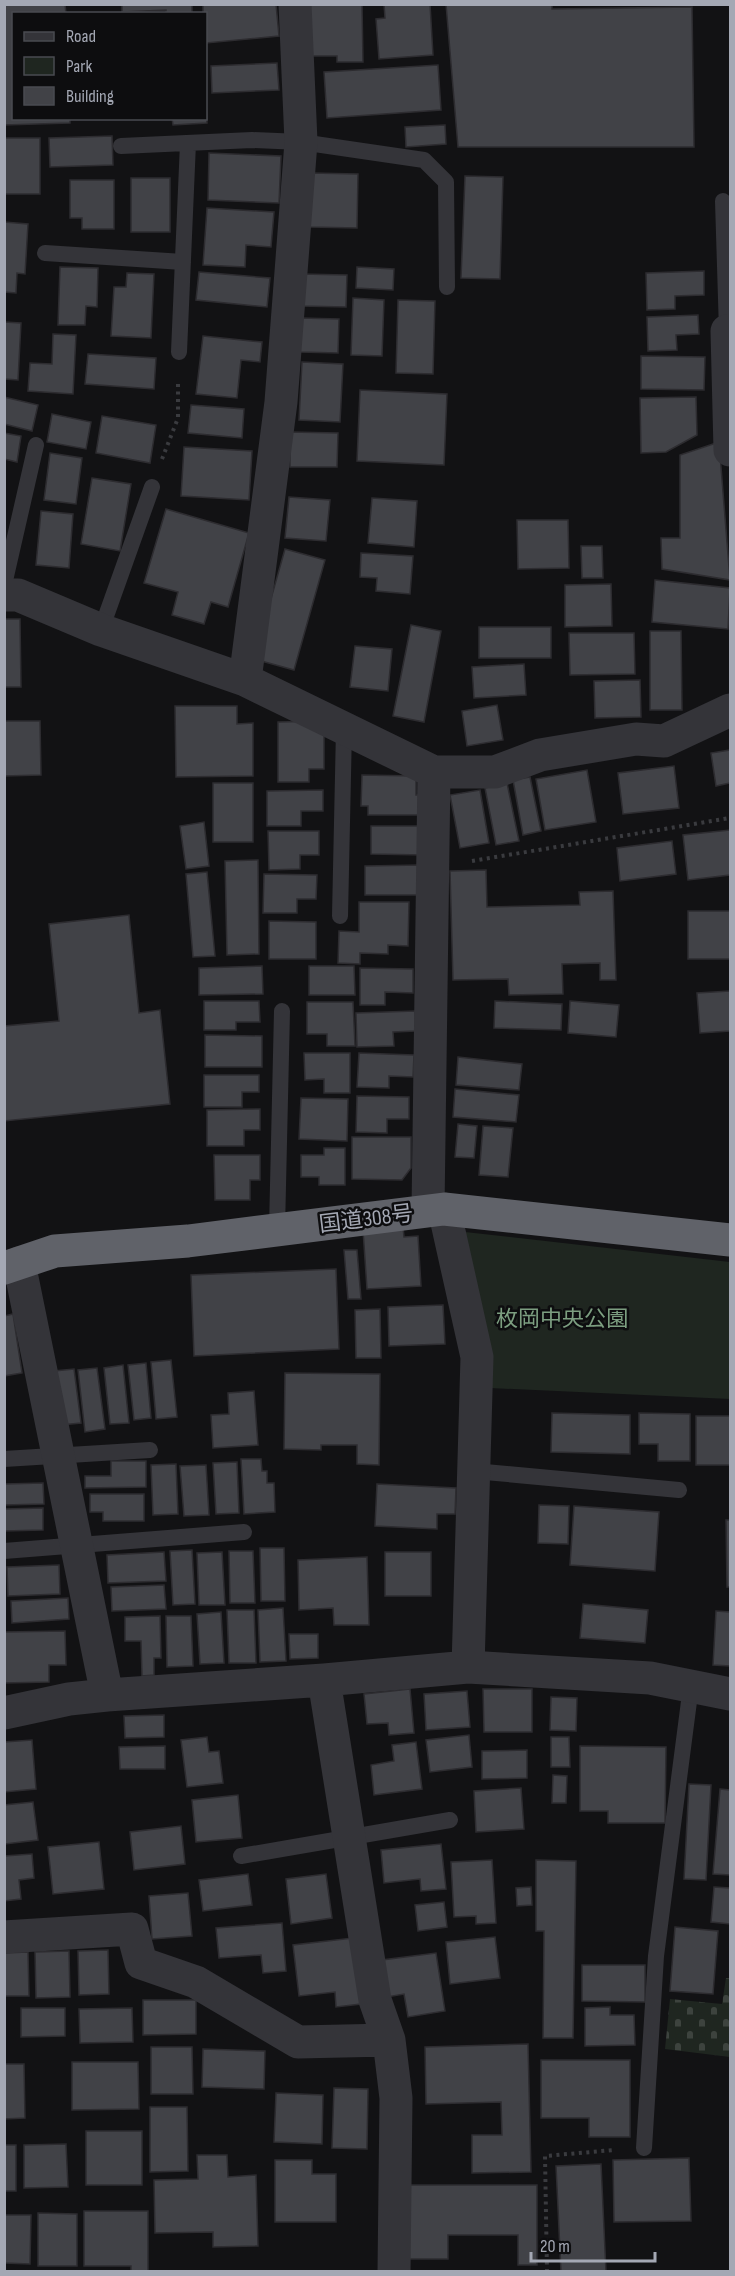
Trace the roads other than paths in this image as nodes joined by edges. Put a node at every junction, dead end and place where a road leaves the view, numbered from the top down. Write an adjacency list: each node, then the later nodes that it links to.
1 (295, 4): 2 (street)
2 (300, 142): 3 (lane); 8 (lane); 17 (street)
3 (188, 143): 4 (lane); 7 (lane)
4 (121, 146)
5 (723, 201): 9 (lane)
6 (45, 253): 7 (lane)
7 (183, 262): 10 (lane)
8 (447, 287)
9 (728, 331): 12 (street)
10 (179, 352)
11 (36, 445): 14 (lane)
12 (730, 450)
13 (152, 487): 16 (lane)
14 (4, 585)
15 (4, 596): 16 (street)
16 (101, 630): 17 (street)
17 (245, 680): 19 (street)
18 (730, 710): 20 (street)
19 (344, 729): 20 (street); 21 (lane)
20 (434, 772): 23 (street)
21 (340, 916)
22 (282, 1011): 24 (lane)
23 (436, 1210): 24 (highway, 国道308号); 25 (highway, 国道308号); 30 (street)
24 (277, 1229): 26 (highway, 国道308号)
25 (730, 1240)
26 (12, 1265): 28 (street)
27 (150, 1450): 28 (lane)
28 (58, 1456): 29 (lane); 33 (street)
29 (4, 1459)
30 (474, 1471): 31 (lane); 35 (street)
31 (679, 1490)
32 (244, 1532): 33 (lane)
33 (77, 1544): 34 (lane); 39 (street)
34 (4, 1551)
35 (468, 1667): 36 (street); 37 (street)
36 (324, 1680): 39 (street); 42 (street)
37 (691, 1686): 38 (street); 46 (lane)
38 (730, 1694)
39 (107, 1695): 40 (street)
40 (4, 1713)
41 (450, 1820): 42 (lane)
42 (348, 1838): 43 (lane); 45 (street)
43 (241, 1856)
44 (4, 1937): 45 (street)
45 (389, 2040): 47 (street)
46 (645, 2148)
47 (394, 2271)

